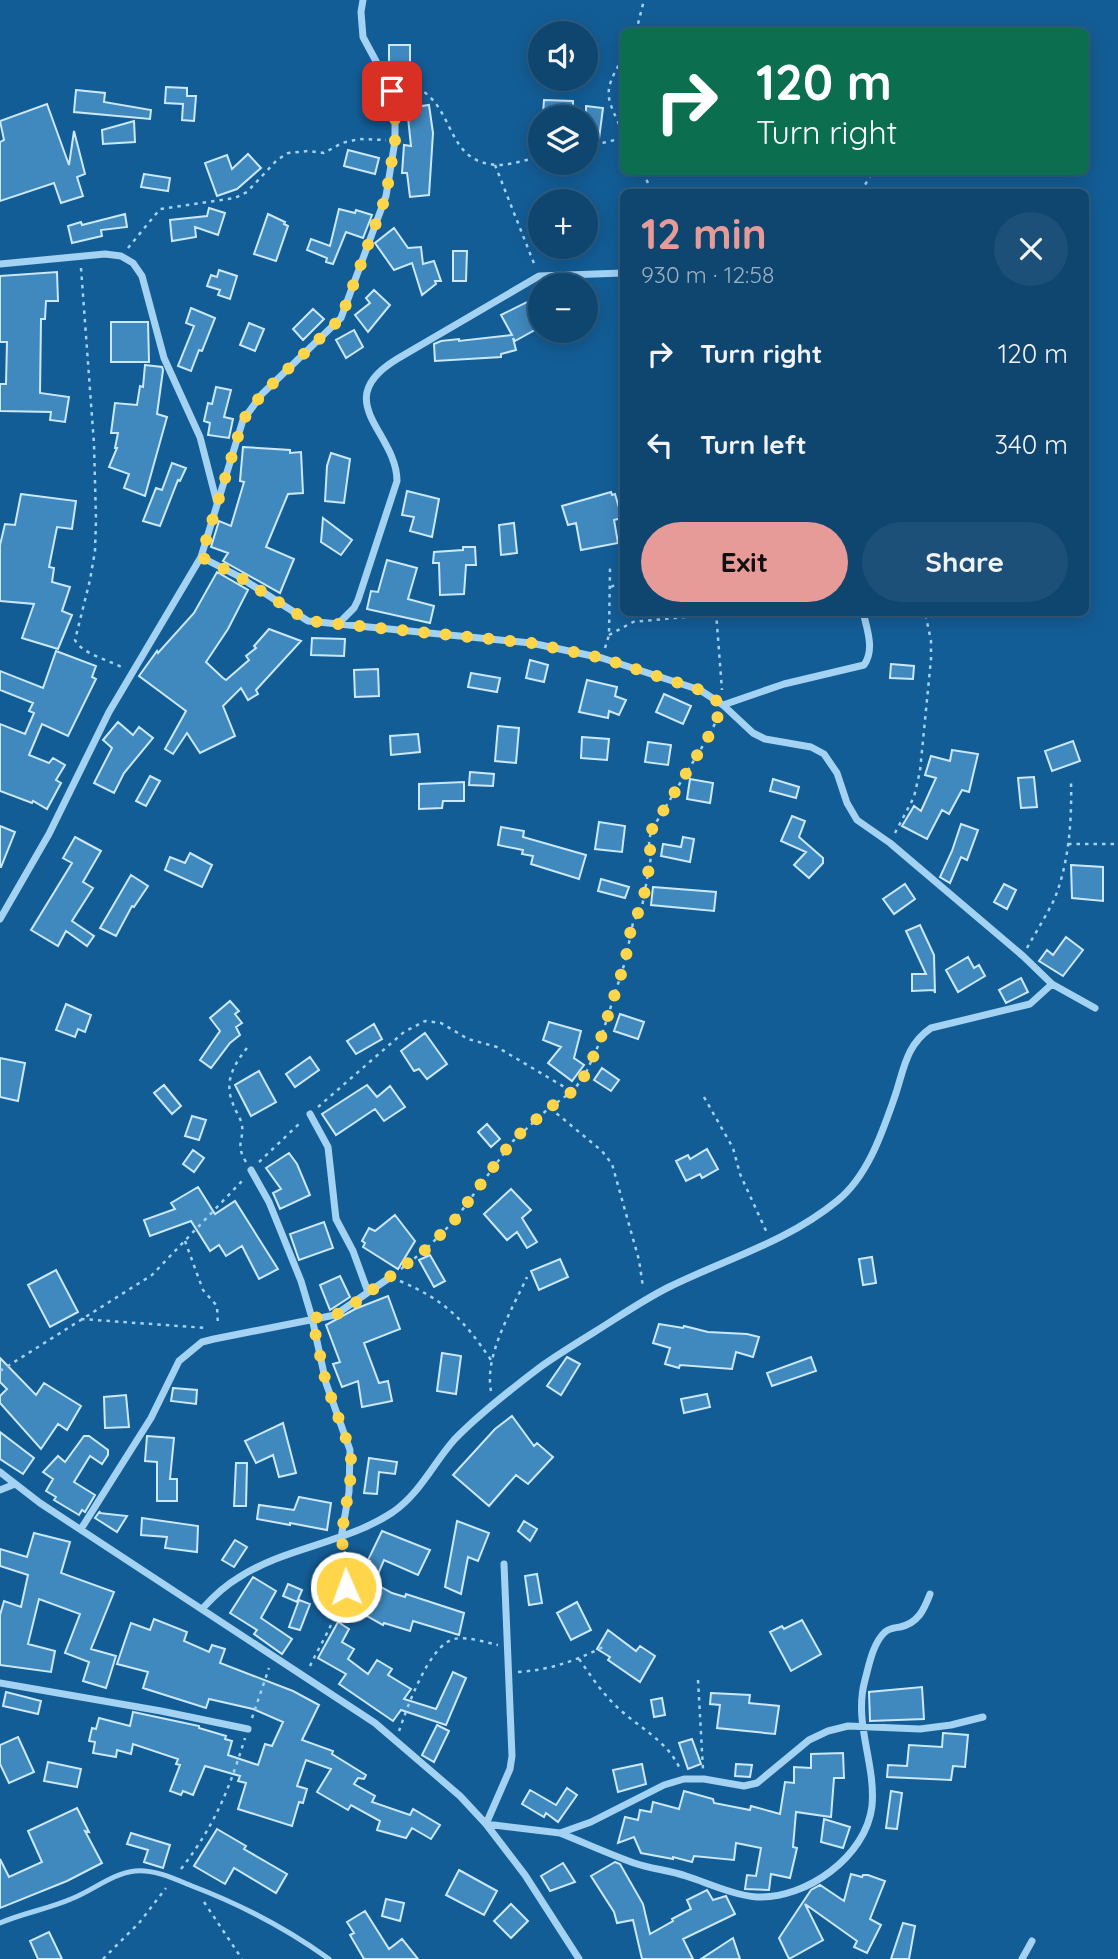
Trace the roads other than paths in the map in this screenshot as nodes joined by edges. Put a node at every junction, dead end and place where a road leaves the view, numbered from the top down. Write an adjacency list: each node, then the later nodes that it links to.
1 (363, 0): 4 (street)
2 (0, 264): 4 (street)
3 (620, 273): 7 (street)
4 (218, 507): 5 (street)
5 (201, 557): 7 (street); 9 (street)
6 (864, 616): 8 (street)
7 (337, 625): 8 (street)
8 (723, 705): 10 (street)
9 (0, 919)
10 (1052, 984): 11 (street); 21 (street)
11 (1095, 1009)
12 (310, 1114): 15 (street)
13 (251, 1170): 16 (street)
14 (392, 1276): 15 (street)
15 (368, 1292): 16 (street)
16 (312, 1318): 20 (street); 21 (street)
17 (0, 1472): 18 (street)
18 (15, 1484): 19 (street); 20 (street)
19 (0, 1490)
20 (81, 1529): 24 (street)
21 (341, 1538): 24 (street)
22 (504, 1564): 29 (street)
23 (930, 1594): 27 (street)
24 (202, 1609): 29 (street)
25 (0, 1683): 28 (street)
26 (983, 1717): 27 (street)
27 (861, 1727): 30 (street); 30 (street)
28 (248, 1729)
29 (486, 1824): 30 (street); 34 (street)
30 (560, 1833)
31 (0, 1923): 33 (lane)
32 (1032, 1941): 35 (street)
33 (329, 1959)
34 (579, 1959)
35 (1022, 1959)

